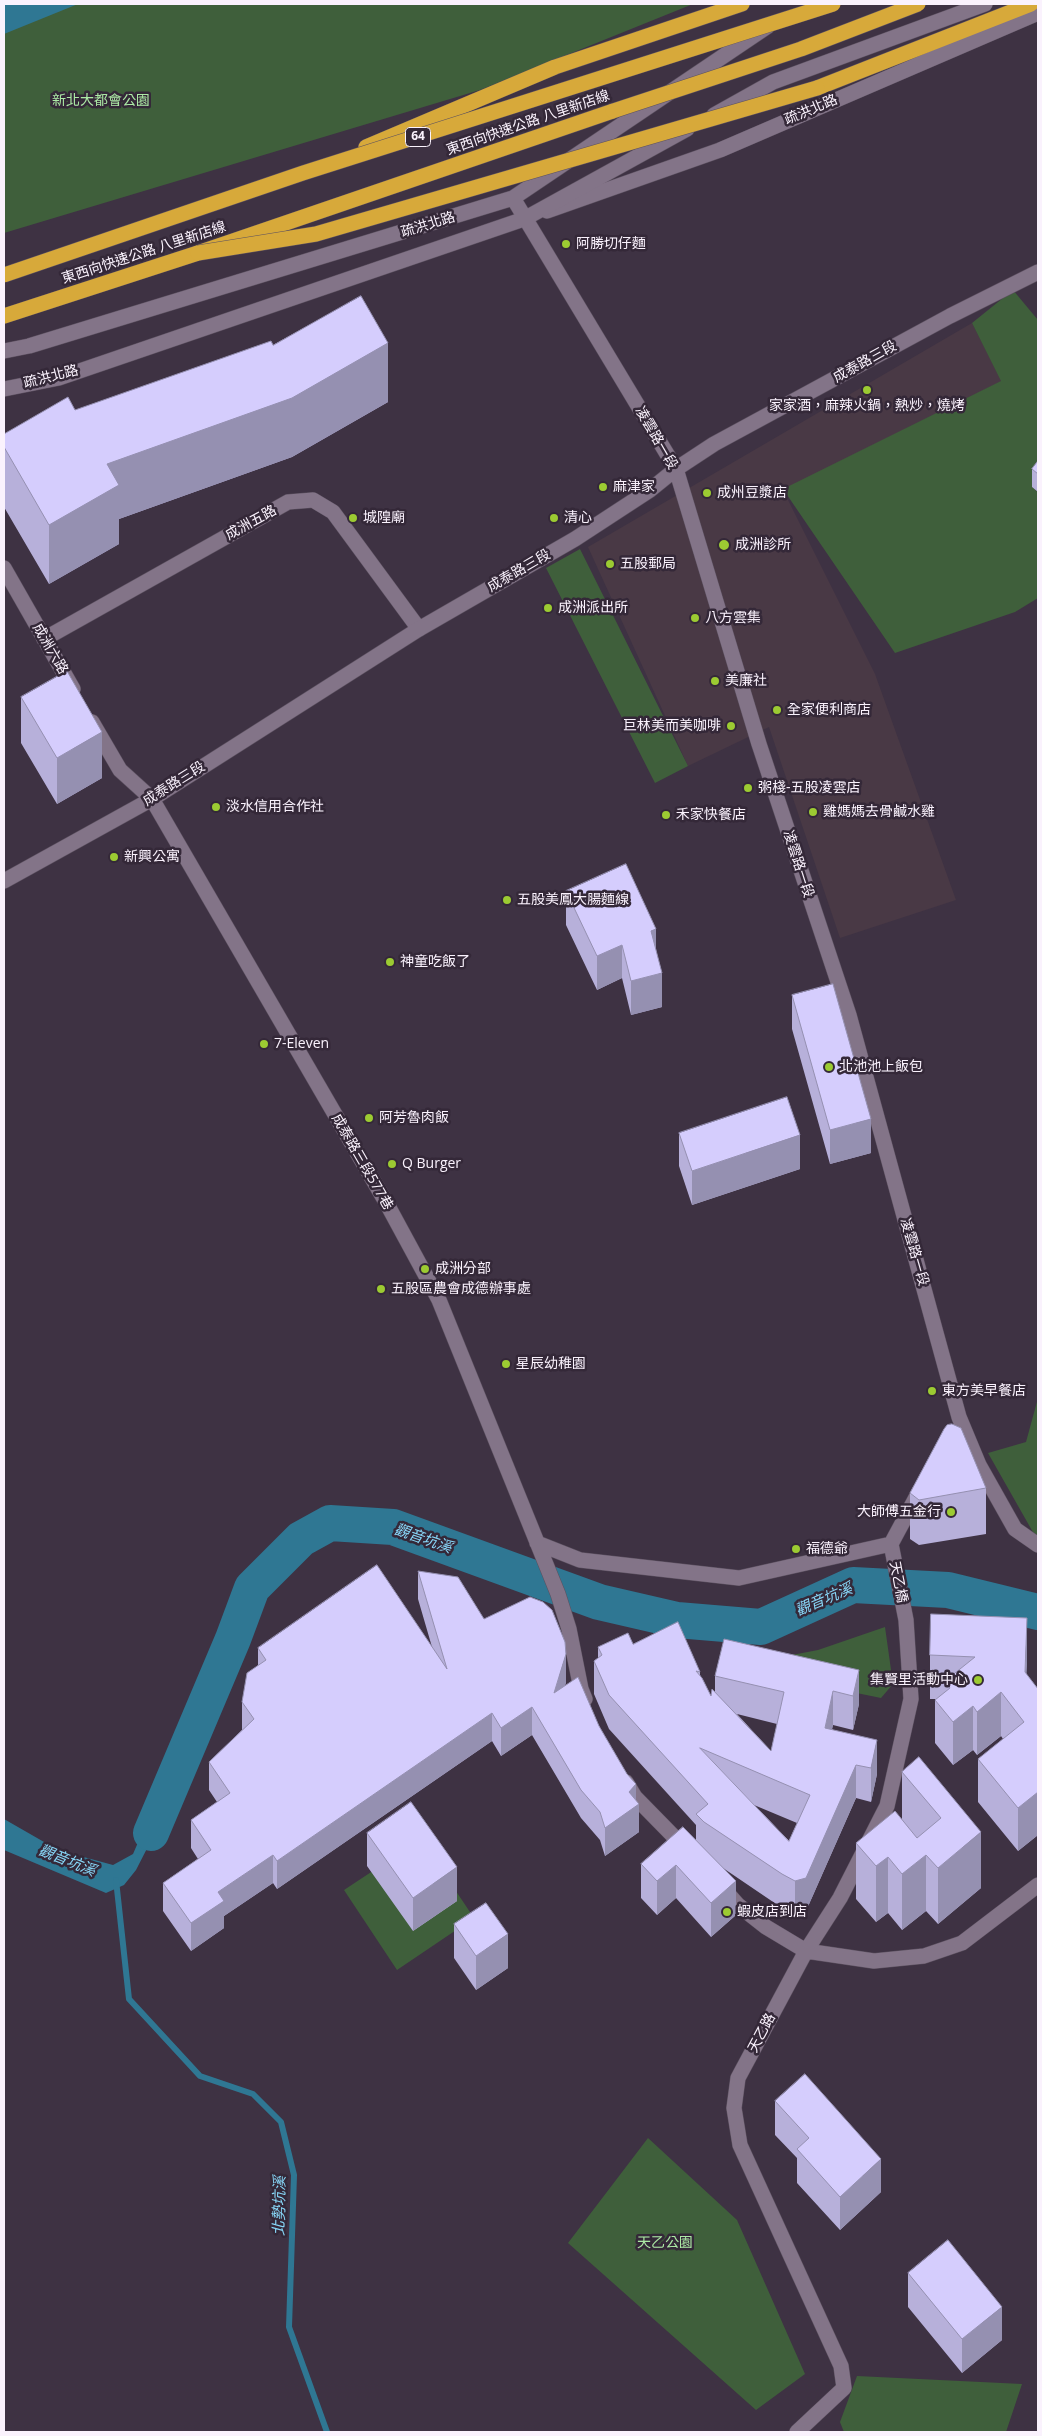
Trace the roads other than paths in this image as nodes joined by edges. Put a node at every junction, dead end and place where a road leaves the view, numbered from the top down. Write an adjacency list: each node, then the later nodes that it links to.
1 (742, 4): 8 (highway, bridge)
2 (808, 4): 9 (street, 疏洪北路)
3 (833, 4): 8 (highway, 東西向快速公路 八里新店線 / 64, bridge)
4 (918, 4): 11 (highway, 東西向快速公路 八里新店線, bridge)
5 (984, 4): 10 (street, 疏洪北路)
6 (1032, 4): 11 (highway, bridge)
7 (1038, 13): 10 (street, 疏洪北路)
8 (303, 173): 13 (highway, 東西向快速公路 八里新店線 / 64, bridge)
9 (513, 198): 10 (street, 凌雲路一段); 15 (street, 疏洪北路)
10 (524, 219): 16 (street, 疏洪北路); 17 (street, 凌雲路一段)
11 (198, 254): 14 (highway, 東西向快速公路 八里新店線)
12 (1038, 272): 17 (street, 成泰路三段)
13 (4, 275)
14 (4, 316)
15 (4, 352)
16 (4, 388)
17 (676, 469): 19 (street, 成泰路三段); 23 (street, 凌雲路一段)
18 (4, 568): 20 (street, 成洲六路)
19 (418, 629): 20 (street, 成洲五路); 21 (street, 成泰路三段)
20 (44, 639): 21 (street, 成洲六路)
21 (152, 799): 22 (street, 成泰路三段); 26 (street, 成泰路三段577巷)
22 (4, 880)
23 (959, 1417): 24 (street); 28 (street, 凌雲路一段)
24 (951, 1431)
25 (926, 1478): 27 (street)
26 (537, 1543): 27 (street); 30 (street, 成泰路三段577巷)
27 (891, 1544): 29 (street, 天乙橋)
28 (1038, 1545)
29 (906, 1620): 35 (street, 天乙路)
30 (593, 1716)
31 (619, 1770): 32 (street)
32 (694, 1857)
33 (713, 1878): 35 (street)
34 (1038, 1885): 35 (street)
35 (806, 1951): 36 (street, 天乙路)
36 (798, 2432)

